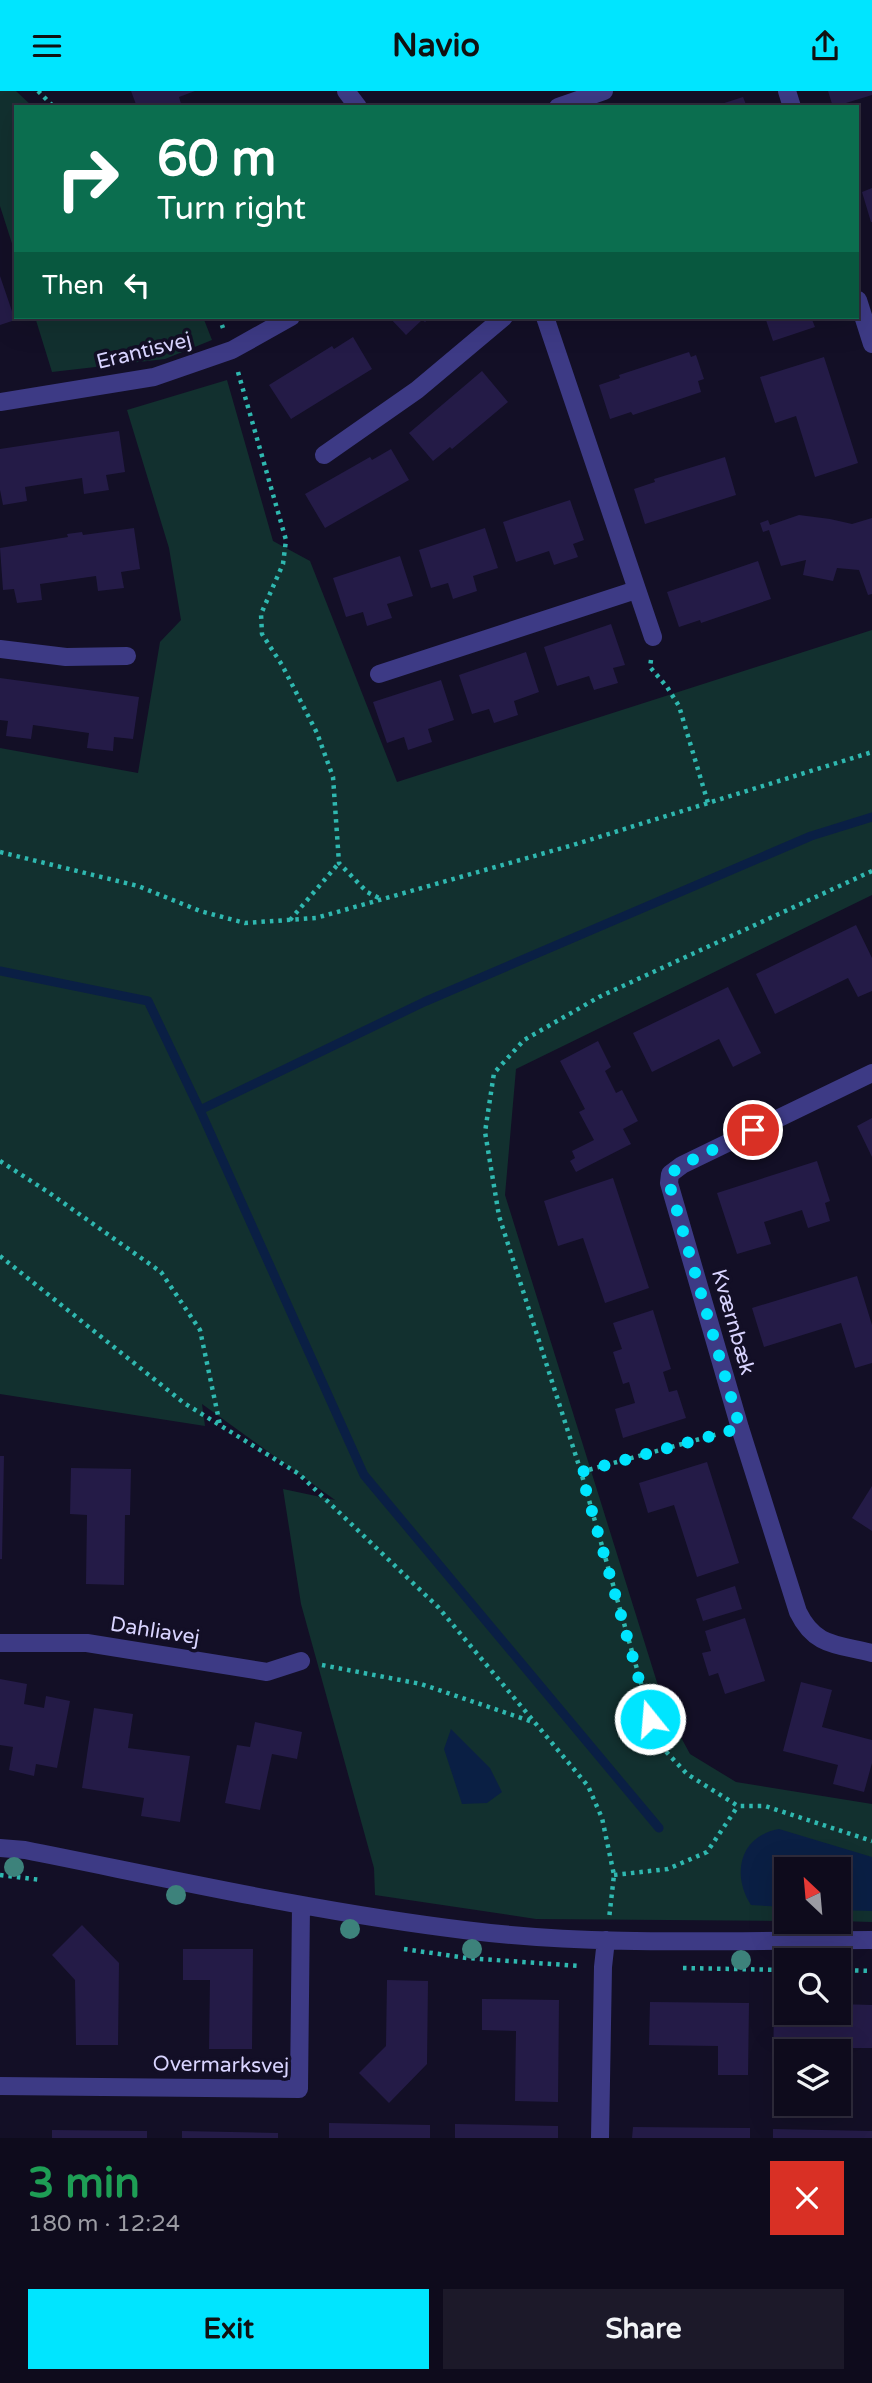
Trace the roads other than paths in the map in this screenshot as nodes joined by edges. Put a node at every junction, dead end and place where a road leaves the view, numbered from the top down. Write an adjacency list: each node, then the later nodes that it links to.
1 (604, 91): 2 (street)
2 (564, 105)
3 (859, 303): 7 (street)
4 (288, 319): 8 (street, Erantisvej)
5 (501, 319): 9 (street)
6 (546, 319): 10 (street)
7 (872, 344)
8 (0, 402)
9 (324, 455)
10 (636, 590): 11 (street); 14 (street)
11 (653, 637)
12 (0, 649): 13 (street)
13 (127, 656)
14 (379, 674)
15 (872, 1073): 17 (street, Kværnbæk)
16 (0, 1643): 18 (street, Dahliavej)
17 (872, 1653)
18 (301, 1661)
19 (0, 1848): 20 (street)
20 (301, 1905): 21 (street); 23 (street, Overmarksvej)
21 (606, 1940): 22 (street); 24 (street)
22 (872, 1940)
23 (0, 2086)
24 (600, 2138)

